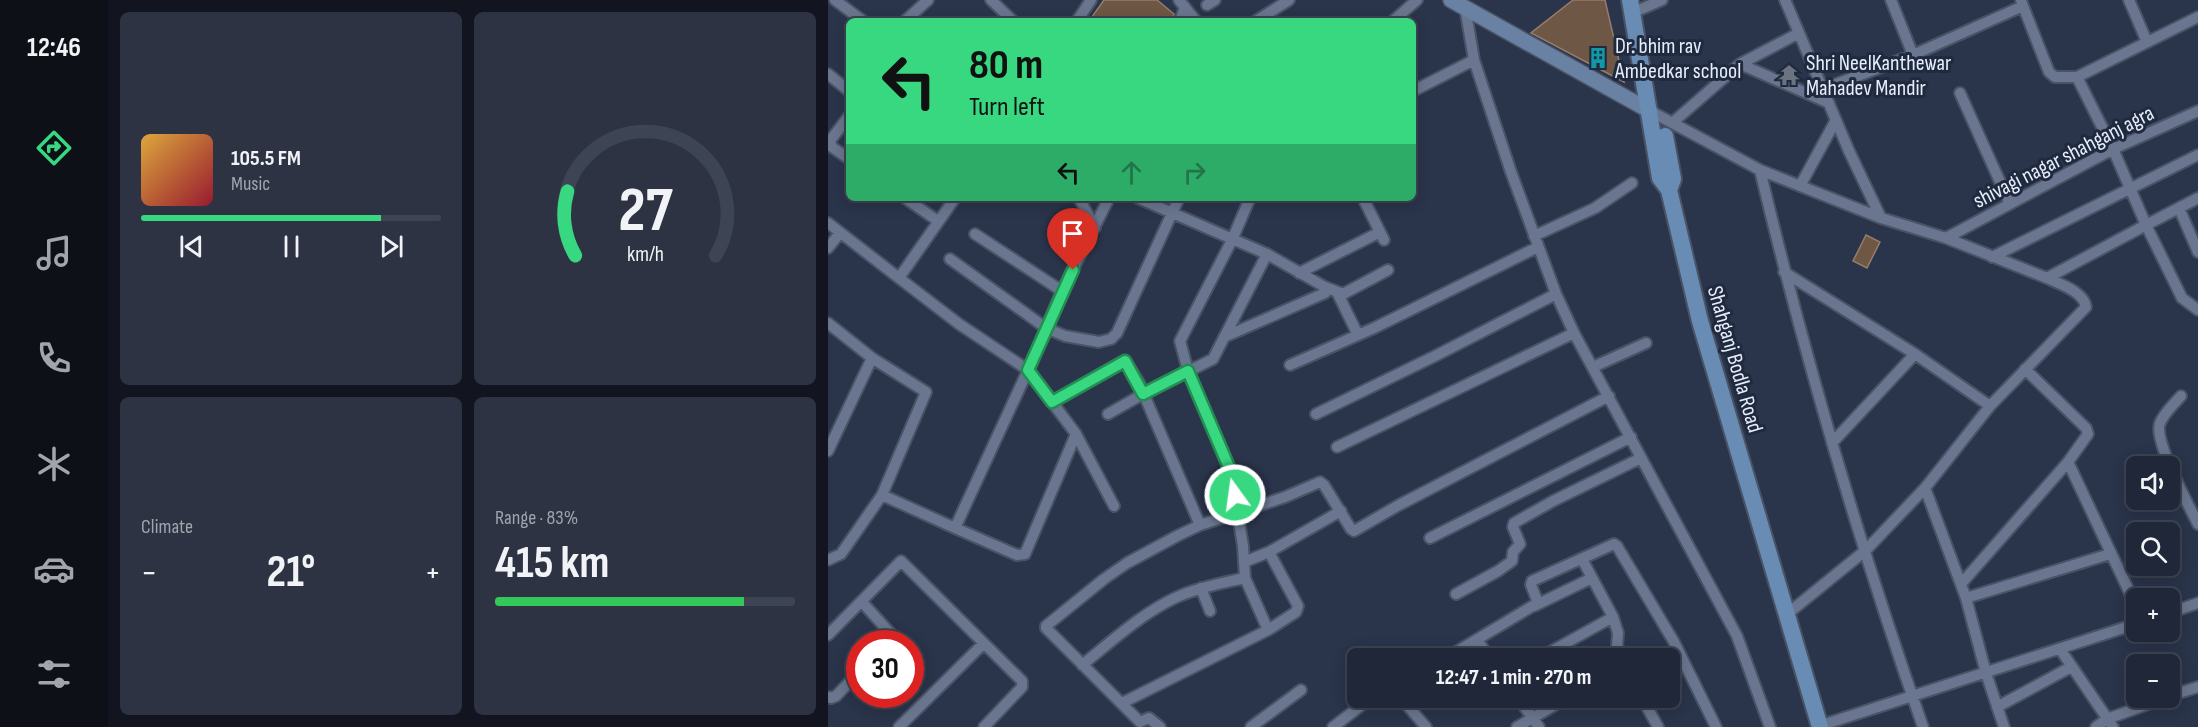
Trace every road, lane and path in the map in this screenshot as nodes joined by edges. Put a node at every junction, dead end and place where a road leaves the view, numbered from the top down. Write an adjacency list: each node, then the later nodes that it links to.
1 (835, 0): 17 (street)
2 (928, 0): 18 (street)
3 (1091, 0): 20 (street)
4 (1289, 0): 23 (street)
5 (1417, 0): 24 (street)
6 (1451, 0): 15 (street)
7 (1662, 0): 13 (street)
8 (1785, 0): 25 (street)
9 (1891, 0): 27 (street)
10 (2129, 0): 26 (street)
11 (995, 1): 19 (street)
12 (1182, 3): 21 (street); 22 (street)
13 (1635, 3): 38 (main road, Shahganj Bodla Road)
14 (2022, 3): 27 (street); 31 (street)
15 (1465, 7): 28 (street); 38 (street)
16 (2198, 17): 26 (street)
17 (859, 18)
18 (909, 18)
19 (1010, 18)
20 (1079, 18)
21 (1180, 18)
22 (1194, 18)
23 (1261, 18)
24 (1396, 18)
25 (1799, 33): 29 (street); 34 (street)
26 (2147, 42): 31 (street)
27 (1913, 55): 34 (street)
28 (1474, 60): 33 (street); 70 (street)
29 (1740, 64): 36 (street); 38 (street)
30 (828, 74): 32 (street)
31 (2078, 77): 41 (street)
32 (846, 89)
33 (1416, 89)
34 (1822, 89): 36 (street)
35 (1960, 93): 57 (street)
36 (1829, 103): 40 (street)
37 (2198, 111): 41 (street, shivagi nagar shahganj agra)
38 (1661, 117): 44 (street); 140 (main road, Shahganj Bodla Road)
39 (846, 120): 43 (street)
40 (1836, 120): 46 (street); 60 (street)
41 (2113, 149): 47 (street); 57 (street, shivagi nagar shahganj agra)
42 (2198, 155): 47 (street)
43 (846, 157)
44 (1760, 170): 46 (street); 77 (street)
45 (1632, 183): 70 (street)
46 (1800, 186): 60 (street)
47 (2130, 188): 63 (street); 74 (street)
48 (2198, 198): 58 (street)
49 (909, 201): 61 (street)
50 (953, 201): 61 (street)
51 (1081, 201): 64 (street)
52 (1108, 201): 64 (street)
53 (1145, 201): 59 (street)
54 (1178, 201): 59 (street)
55 (1249, 201): 69 (street)
56 (1364, 201): 78 (street)
57 (2010, 204): 67 (street, shivagi nagar shahganj agra)
58 (2179, 208): 63 (street); 68 (street)
59 (1173, 212): 69 (street); 87 (street)
60 (1881, 218): 67 (street)
61 (938, 221): 79 (street)
62 (828, 223): 65 (street)
63 (2146, 225): 80 (street); 85 (street)
64 (1095, 228): 82 (street)
65 (840, 233): 71 (street); 79 (street)
66 (975, 234): 82 (street)
67 (1946, 238): 74 (street)
68 (2195, 238): 72 (street)
69 (1232, 240): 73 (street); 98 (street)
70 (1536, 242): 84 (street); 89 (street)
71 (828, 248)
72 (2198, 252)
73 (1267, 254): 78 (street); 90 (street)
74 (1992, 257): 80 (street)
75 (950, 259): 87 (street)
76 (1388, 270): 83 (street)
77 (1784, 272): 92 (street); 108 (street)
78 (1299, 273): 81 (street)
79 (899, 278): 97 (street)
80 (2047, 278): 96 (street)
81 (1325, 287): 83 (street); 90 (street)
82 (1062, 291): 87 (street)
83 (1338, 294): 89 (street)
84 (1556, 294): 88 (street); 105 (street)
85 (2198, 310)
86 (828, 323): 93 (street)
87 (1046, 328): 97 (street)
88 (1574, 333): 95 (street); 109 (street)
89 (1358, 335): 94 (street)
90 (1224, 337): 98 (street)
91 (1646, 343): 95 (street)
92 (1915, 354): 103 (street); 108 (street)
93 (872, 358): 110 (street); 114 (street)
94 (1290, 365)
95 (1593, 367): 100 (street)
96 (2025, 369): 103 (street); 112 (street)
97 (1028, 370): 102 (street); 120 (street)
98 (1188, 371): 99 (street); 117 (street)
99 (1143, 394): 102 (street); 104 (street); 119 (street)
100 (1609, 396): 107 (street); 116 (street)
101 (2181, 396): 118 (street)
102 (1052, 402): 106 (street)
103 (1990, 406): 113 (street)
104 (1108, 414)
105 (1316, 414)
106 (1076, 434): 115 (street); 120 (street)
107 (1631, 437): 111 (street); 121 (street)
108 (1832, 443): 122 (street)
109 (1337, 447)
110 (828, 451)
111 (1641, 458): 133 (street); 181 (street)
112 (2068, 462): 124 (street); 130 (street)
113 (1925, 488): 122 (street); 130 (street)
114 (882, 495): 120 (street); 126 (street)
115 (1114, 506)
116 (1341, 511): 117 (street); 123 (street)
117 (1238, 512): 119 (street); 127 (street)
118 (2198, 524)
119 (1200, 525): 153 (street)
120 (955, 528)
121 (1430, 538)
122 (1866, 550): 140 (street); 160 (street)
123 (1269, 552): 127 (street); 144 (street)
124 (2110, 554): 132 (street); 134 (street)
125 (1582, 559): 129 (street); 137 (street); 180 (street)
126 (828, 560)
127 (1244, 562): 128 (street)
128 (1245, 578): 131 (street); 144 (street)
129 (1592, 578): 137 (street); 141 (street)
130 (1961, 584): 134 (street)
131 (1201, 588): 139 (street); 153 (street)
132 (2127, 588)
133 (1456, 594)
134 (1966, 598): 155 (street)
135 (862, 602): 143 (street); 145 (street); 147 (street)
136 (2198, 603): 138 (street)
137 (1534, 606): 146 (street)
138 (2180, 609)
139 (1210, 611)
140 (1786, 615): 182 (main road, Shahganj Bodla Road)
141 (1613, 617): 150 (street); 151 (street)
142 (2126, 627): 152 (street)
143 (884, 630)
144 (1268, 630): 162 (street)
145 (828, 635)
146 (1477, 640): 148 (street); 149 (street)
147 (983, 644): 172 (street); 173 (street)
148 (1463, 648)
149 (1483, 648)
150 (1557, 648)
151 (1618, 648)
152 (2060, 648): 154 (street); 155 (street)
153 (1082, 665): 162 (street)
154 (2072, 667): 163 (street); 171 (street)
155 (1986, 673): 160 (street); 163 (street)
156 (846, 686): 161 (street)
157 (2198, 687): 159 (street)
158 (1301, 690): 175 (street)
159 (2180, 693)
160 (1912, 695): 182 (street); 183 (street)
161 (828, 697)
162 (1122, 703): 174 (street)
163 (1997, 707): 184 (street)
164 (1358, 708): 176 (street)
165 (1410, 708): 177 (street)
166 (1525, 708): 170 (street)
167 (1555, 708): 170 (street)
168 (1648, 708): 179 (street)
169 (2142, 708): 171 (street)
170 (1536, 723): 178 (street)
171 (2110, 723): 185 (street)
172 (899, 727)
173 (984, 727)
174 (1160, 727)
175 (1251, 727)
176 (1333, 727)
177 (1426, 727)
178 (1517, 727)
179 (1658, 727)
180 (1716, 727)
181 (1770, 727)
182 (1820, 727)
183 (1923, 727)
184 (2004, 727)
185 (2096, 727)

